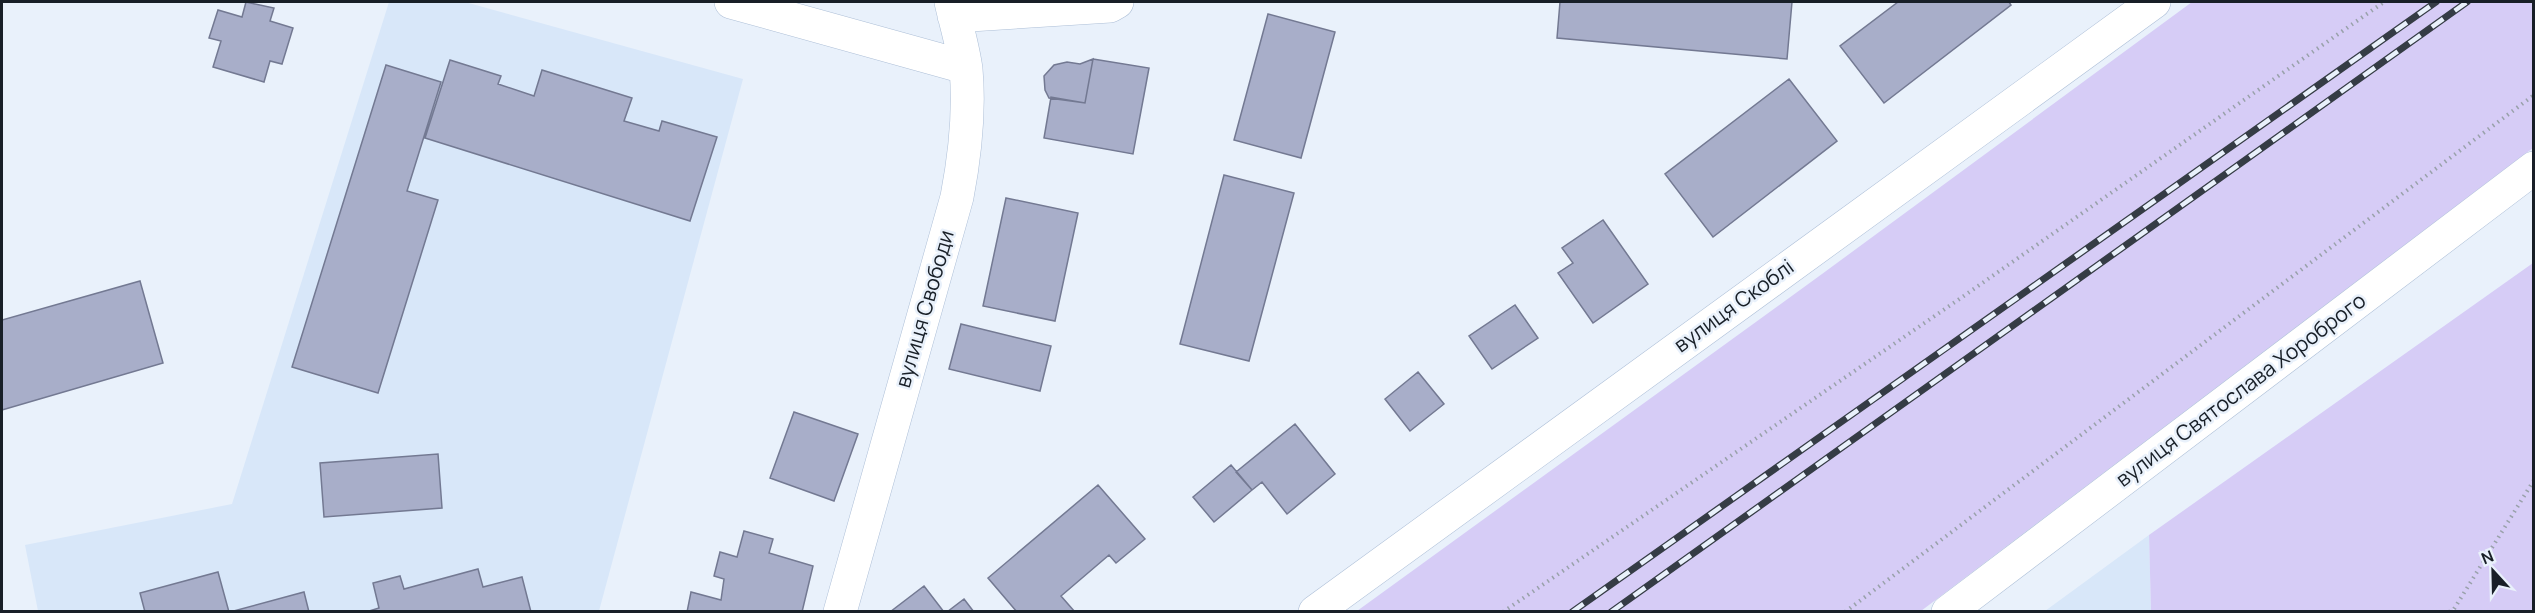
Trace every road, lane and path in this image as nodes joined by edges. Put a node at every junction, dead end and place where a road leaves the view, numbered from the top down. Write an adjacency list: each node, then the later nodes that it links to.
1 (731, 2): 6 (main road)
2 (1117, 2): 5 (main road)
3 (2154, 2): 13 (main road, вулиця Скоблі)
4 (2384, 2): 14 (path)
5 (952, 9): 7 (main road, вулиця Свободи)
6 (810, 12): 7 (main road)
7 (965, 67): 12 (main road, вулиця Свободи)
8 (2534, 94): 15 (path)
9 (2534, 168): 16 (main road, вулиця Святослава Хороброго)
10 (2534, 480): 11 (path)
11 (2455, 610): 17 (path)
12 (840, 612)
13 (1315, 612)
14 (1503, 612)
15 (1845, 612)
16 (1948, 612)
17 (2449, 612)

